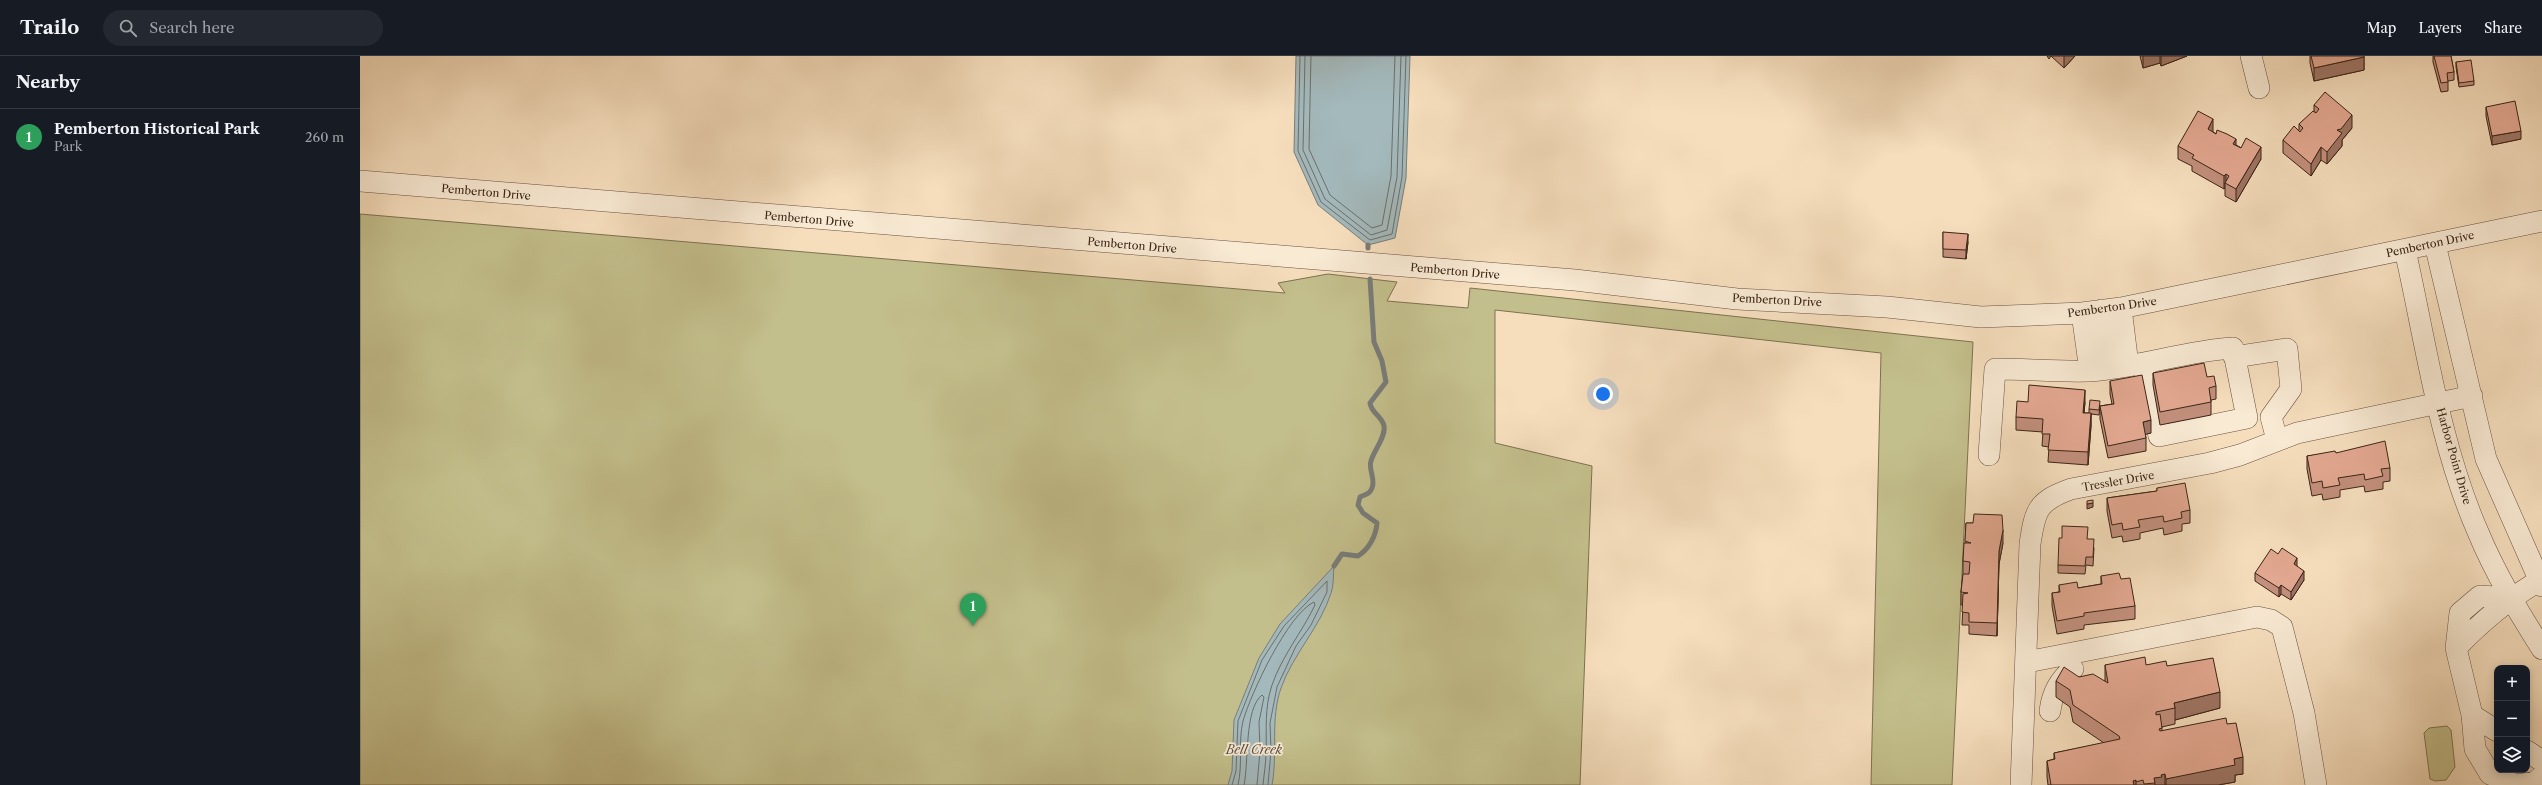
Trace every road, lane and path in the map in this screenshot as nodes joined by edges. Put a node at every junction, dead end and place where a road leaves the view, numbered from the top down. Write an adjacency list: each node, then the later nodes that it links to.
1 (2251, 56): 2 (street)
2 (2259, 88)
3 (360, 181): 7 (street, Pemberton Drive)
4 (2542, 221): 5 (street, Pemberton Drive)
5 (2435, 244): 6 (street, Pemberton Drive); 11 (street)
6 (2405, 250): 7 (street, Pemberton Drive); 12 (street, Harbor Point Drive)
7 (2101, 310): 9 (street); 10 (street)
8 (2234, 357): 9 (street); 13 (street); 14 (street)
9 (2127, 365): 10 (street); 14 (street)
10 (2090, 371): 16 (street)
11 (2472, 396): 12 (street, Tressler Drive); 17 (street)
12 (2439, 405): 15 (street, Tressler Drive); 18 (street, Harbor Point Drive)
13 (2271, 417): 14 (street); 15 (street)
14 (2247, 418)
15 (2277, 440): 20 (street, Tressler Drive)
16 (1988, 455)
17 (2541, 582): 18 (street)
18 (2510, 598): 19 (street, Harbor Point Drive); 22 (street)
19 (2542, 648)
20 (2027, 662): 21 (street); 24 (street, Tressler Drive)
21 (2065, 684): 24 (street); 29 (street)
22 (2472, 715): 23 (street); 30 (street)
23 (2494, 729)
24 (2024, 732): 28 (street, Tressler Drive)
25 (2530, 753): 26 (street)
26 (2542, 761)
27 (2542, 776): 30 (street)
28 (2021, 785)
29 (2316, 785)
30 (2516, 785)

